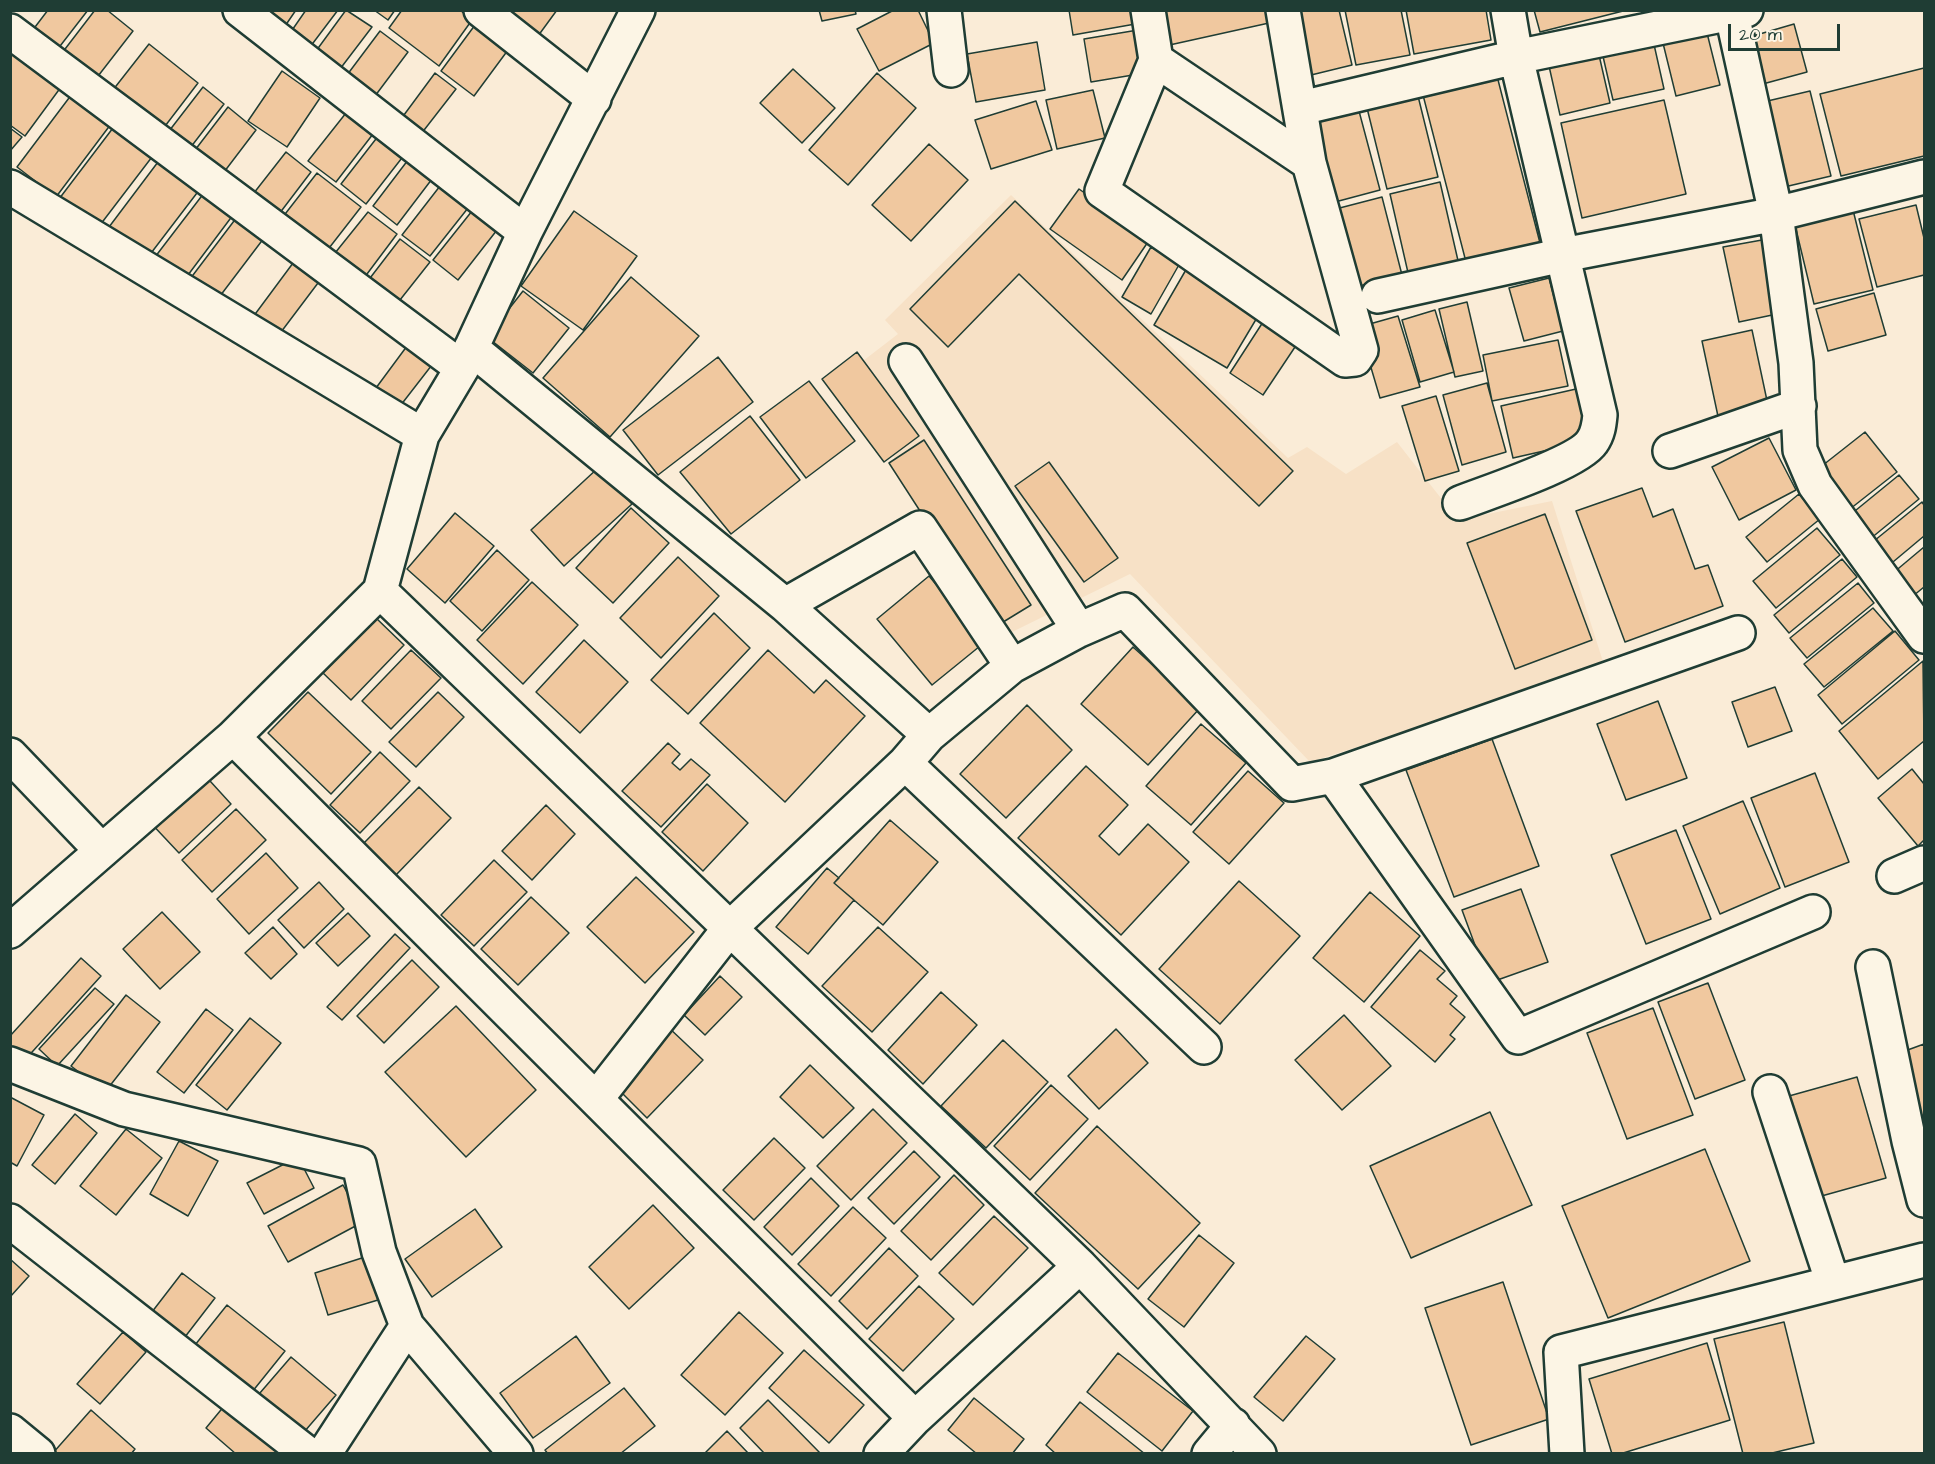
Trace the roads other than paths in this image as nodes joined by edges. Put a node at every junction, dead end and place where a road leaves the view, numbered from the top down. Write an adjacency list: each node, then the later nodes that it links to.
1 (240, 10): 19 (street)
2 (481, 10): 13 (street)
3 (638, 10): 13 (street)
4 (944, 10): 12 (street)
5 (1148, 10): 11 (street)
6 (1283, 10): 14 (street)
7 (1508, 10): 10 (street)
8 (1736, 11): 10 (street); 18 (street)
9 (10, 31): 22 (street)
10 (1516, 57): 14 (street); 20 (street)
11 (1156, 60): 15 (street); 15 (street)
12 (951, 70)
13 (594, 99): 19 (street)
14 (1301, 108): 15 (street)
15 (1309, 163)
16 (1924, 177): 18 (street)
17 (10, 187): 25 (street)
18 (1776, 214): 20 (street); 24 (street)
19 (525, 232): 22 (street)
20 (1563, 255): 21 (street); 27 (street)
21 (1378, 296)
22 (466, 358): 25 (street); 29 (street)
23 (906, 361): 30 (street)
24 (1799, 406): 26 (street); 32 (street)
25 (422, 435): 28 (street)
26 (1670, 451)
27 (1461, 503)
28 (380, 591): 35 (street); 43 (street)
29 (785, 604): 33 (street); 34 (street)
30 (1079, 630): 33 (street); 38 (street)
31 (1738, 633): 38 (street)
32 (1924, 636)
33 (1012, 666): 34 (street)
34 (929, 735): 37 (street)
35 (233, 737): 39 (street); 49 (street)
36 (10, 755): 39 (street)
37 (905, 763): 43 (street); 46 (street)
38 (1333, 776): 42 (street)
39 (102, 851): 44 (street)
40 (1924, 863): 41 (street)
41 (1894, 876)
42 (1813, 912)
43 (729, 929): 49 (street); 53 (street)
44 (10, 931)
45 (1873, 967): 50 (street)
46 (1204, 1047)
47 (10, 1064): 55 (street)
48 (1770, 1092): 54 (street)
49 (596, 1099): 56 (street)
50 (1924, 1200)
51 (10, 1221): 60 (street)
52 (1924, 1260): 54 (street)
53 (1080, 1266): 56 (street); 57 (street)
54 (1833, 1283): 66 (street)
55 (407, 1326): 61 (street); 62 (street)
56 (915, 1418): 63 (street)
57 (1233, 1425): 64 (street); 65 (street)
58 (10, 1431): 59 (street)
59 (38, 1454)
60 (308, 1454)
61 (324, 1454)
62 (516, 1454)
63 (881, 1454)
64 (1209, 1454)
65 (1259, 1454)
66 (1567, 1454)

